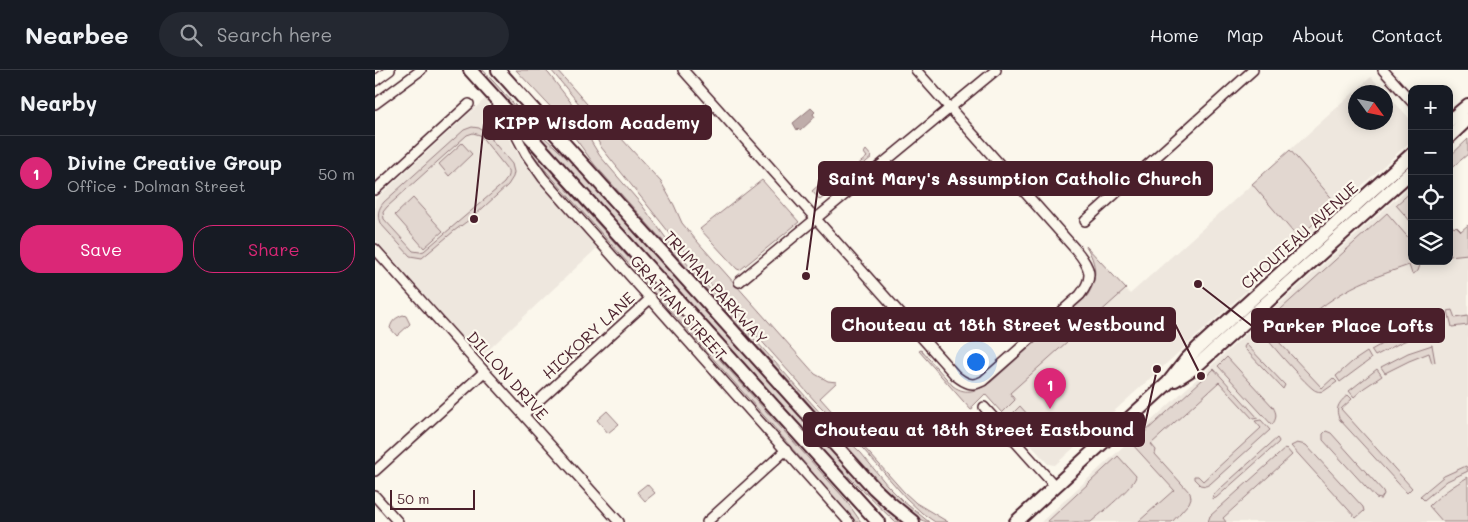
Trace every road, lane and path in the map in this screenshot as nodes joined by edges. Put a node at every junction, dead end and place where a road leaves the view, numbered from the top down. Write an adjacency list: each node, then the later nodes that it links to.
1 (390, 70): 10 (street)
2 (421, 70): 13 (street)
3 (469, 70): 12 (main road)
4 (498, 70): 43 (main road, TRUMAN PARKWAY)
5 (683, 70): 23 (street)
6 (916, 70): 16 (street)
7 (996, 70): 16 (street)
8 (1253, 70): 24 (street)
9 (1383, 70): 11 (street)
10 (375, 81)
11 (1408, 98)
12 (499, 103): 27 (street, GRATTAN STREET); 37 (main road)
13 (375, 104)
14 (469, 104): 22 (street)
15 (1468, 105): 17 (main road)
16 (951, 107): 23 (street); 23 (street)
17 (1453, 117)
18 (1468, 119): 19 (main road)
19 (1453, 133)
20 (1408, 158): 29 (main road, CHOUTEAU AVENUE)
21 (1408, 175): 29 (main road, CHOUTEAU AVENUE)
22 (375, 190)
23 (816, 218): 26 (street)
24 (1085, 221)
25 (375, 249): 28 (street, DILLON DRIVE)
26 (739, 282)
27 (651, 298): 31 (street, HICKORY LANE); 32 (street, GRATTAN STREET)
28 (484, 372): 31 (street, DILLON DRIVE); 33 (street)
29 (1168, 383): 34 (main road, CHOUTEAU AVENUE)
30 (983, 407): 34 (street)
31 (524, 414): 39 (street, DILLON DRIVE)
32 (786, 450): 40 (street); 41 (street, GRATTAN STREET)
33 (375, 471)
34 (1055, 486): 36 (main road, CHOUTEAU AVENUE)
35 (375, 496): 38 (street)
36 (1036, 503): 44 (main road, CHOUTEAU AVENUE); 45 (main road)
37 (868, 516): 42 (main road)
38 (398, 522)
39 (619, 522)
40 (707, 522)
41 (849, 522)
42 (878, 522)
43 (913, 522)
44 (1015, 522)
45 (1030, 522)

